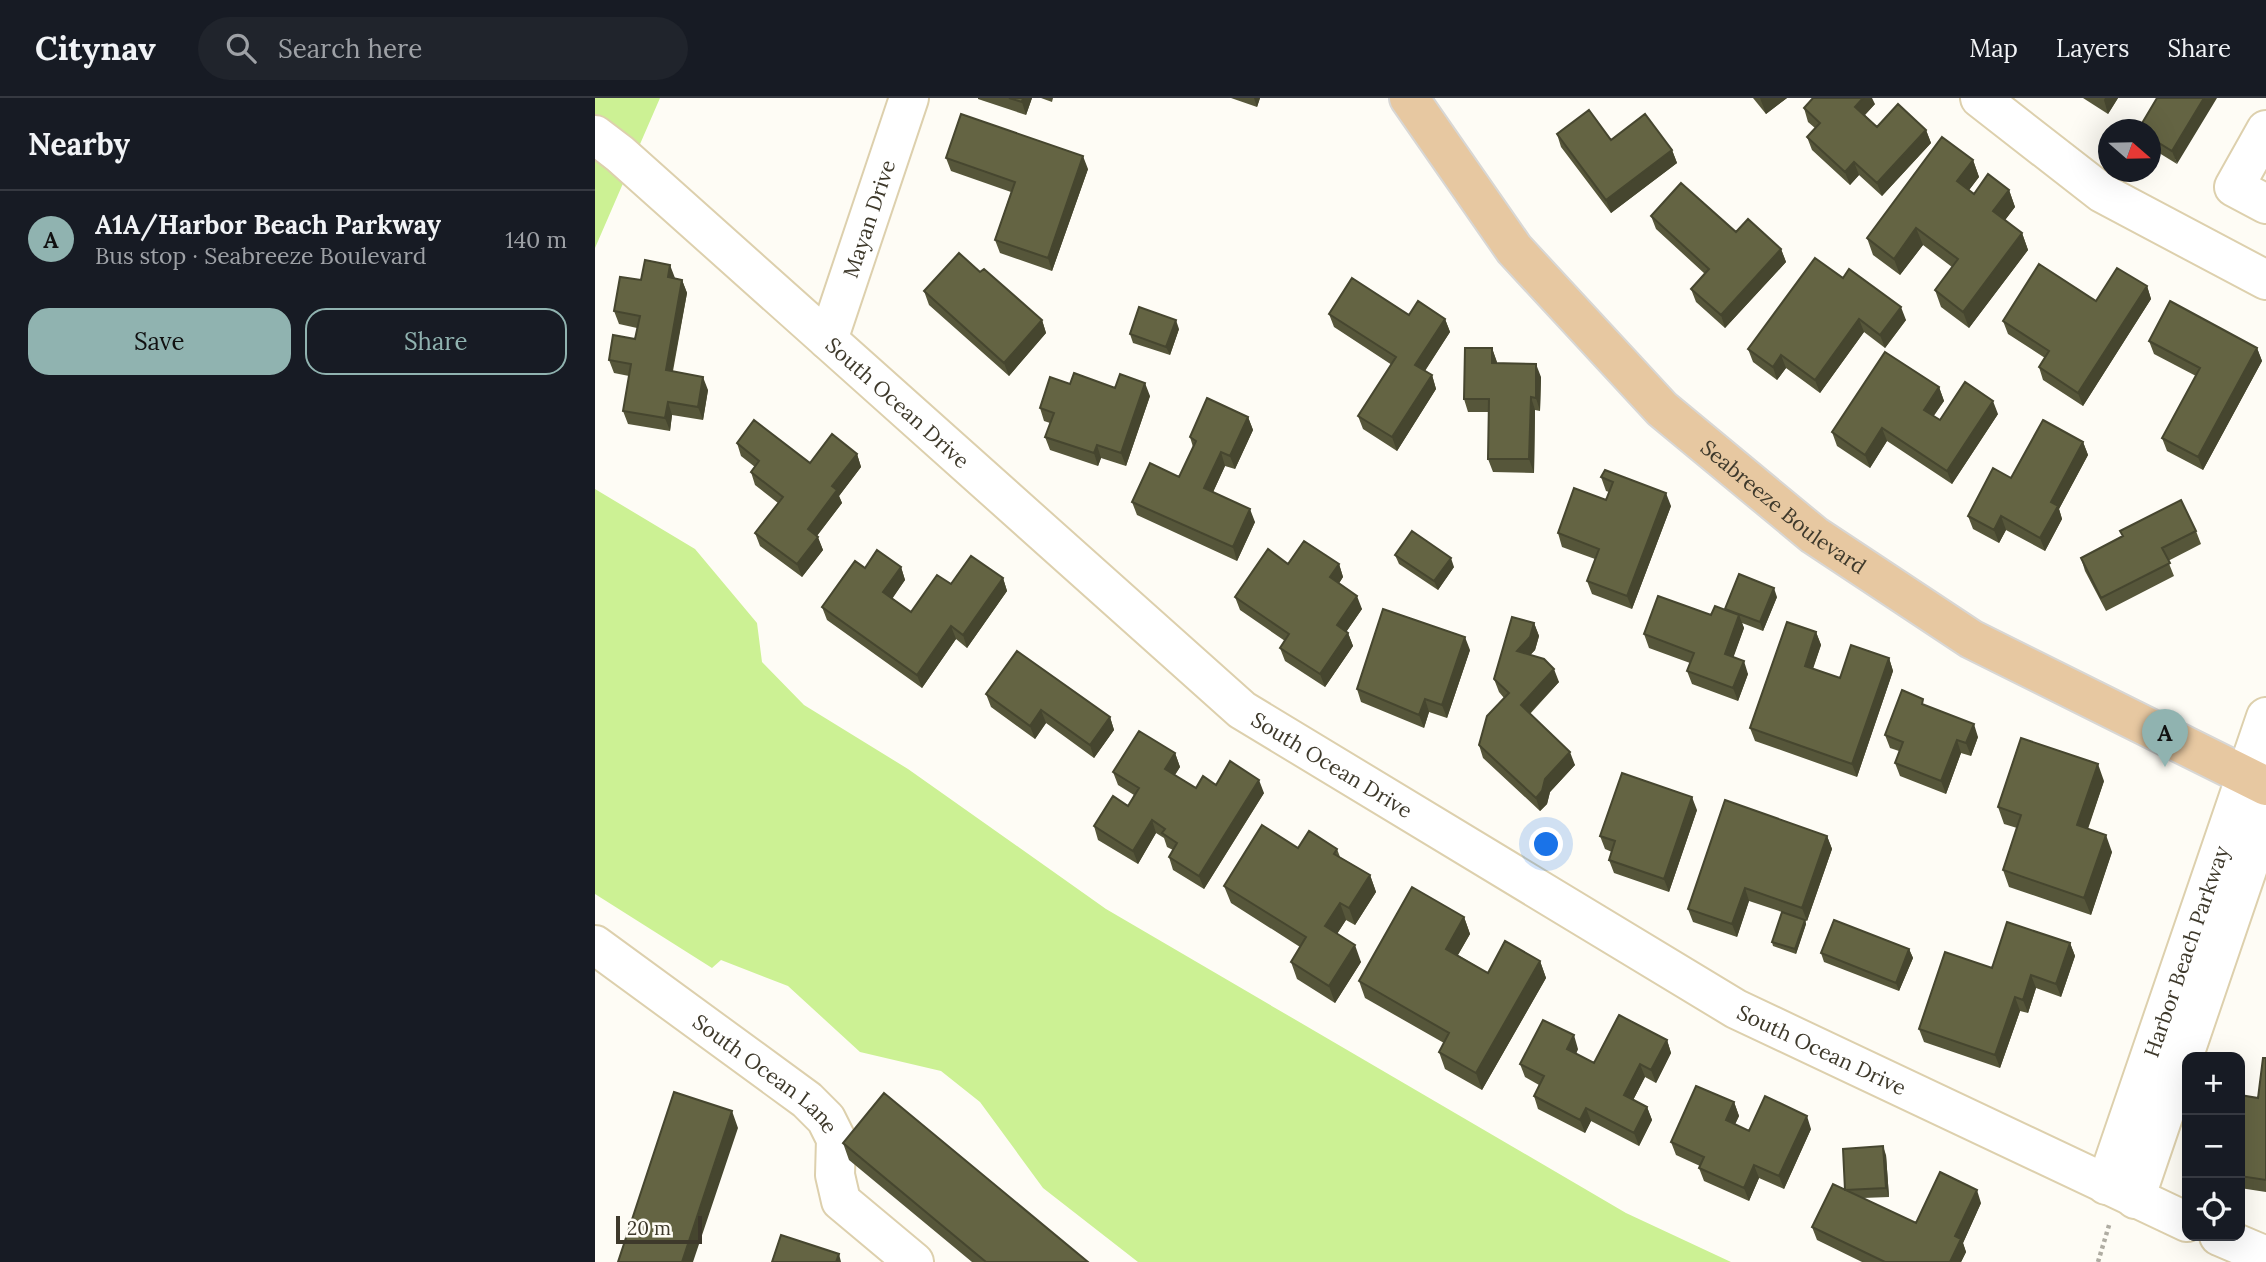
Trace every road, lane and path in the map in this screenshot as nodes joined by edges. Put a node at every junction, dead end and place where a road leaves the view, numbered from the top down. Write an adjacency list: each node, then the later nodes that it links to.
1 (909, 98): 8 (street, Mayan Drive)
2 (1409, 98): 10 (main road, Seabreeze Boulevard)
3 (1980, 98): 7 (street)
4 (2266, 130): 6 (street)
5 (608, 145): 8 (street, South Ocean Drive)
6 (2266, 204)
7 (2266, 280)
8 (828, 340): 13 (street, South Ocean Drive)
9 (2266, 717): 10 (street, Harbor Beach Parkway)
10 (2255, 781): 13 (street, Harbor Beach Parkway)
11 (2266, 814): 13 (street, Harbor Beach Parkway)
12 (595, 945): 17 (street, South Ocean Lane)
13 (2120, 1192): 14 (street, South Ocean Drive); 18 (path)
14 (2182, 1220)
15 (2231, 1241): 16 (street)
16 (2266, 1256)
17 (914, 1262)
18 (2098, 1262)

